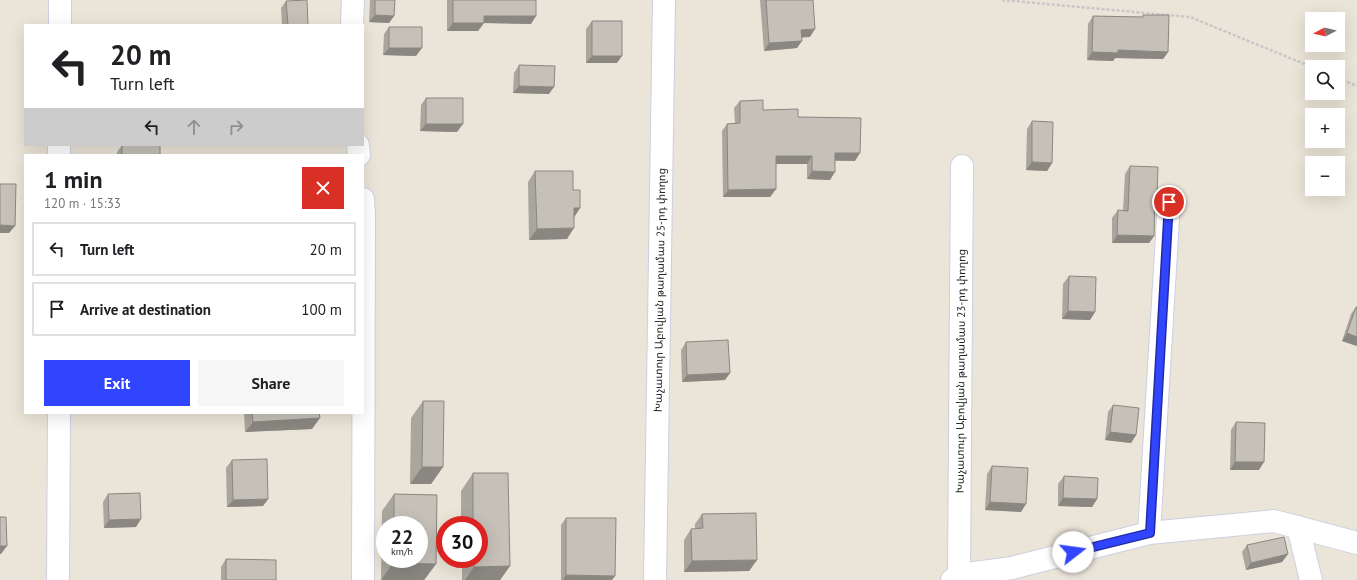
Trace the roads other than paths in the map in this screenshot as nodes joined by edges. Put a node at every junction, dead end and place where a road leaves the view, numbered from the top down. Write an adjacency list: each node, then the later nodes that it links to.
1 (60, 0): 4 (street)
2 (353, 0): 5 (street)
3 (664, 0): 16 (street, Խաչատուր Աբովյան թաղամաս 25-րդ փողոց)
4 (60, 24)
5 (352, 24)
6 (962, 166): 13 (street, Խաչատուր Աբովյան թաղամաս 23-րդ փողոց)
7 (1169, 202): 11 (street)
8 (59, 414): 14 (street)
9 (363, 414): 15 (street)
10 (1298, 527): 11 (street); 12 (street); 17 (street)
11 (1150, 533): 13 (street)
12 (1357, 543)
13 (956, 578)
14 (58, 580)
15 (363, 580)
16 (655, 580)
17 (1311, 580)

